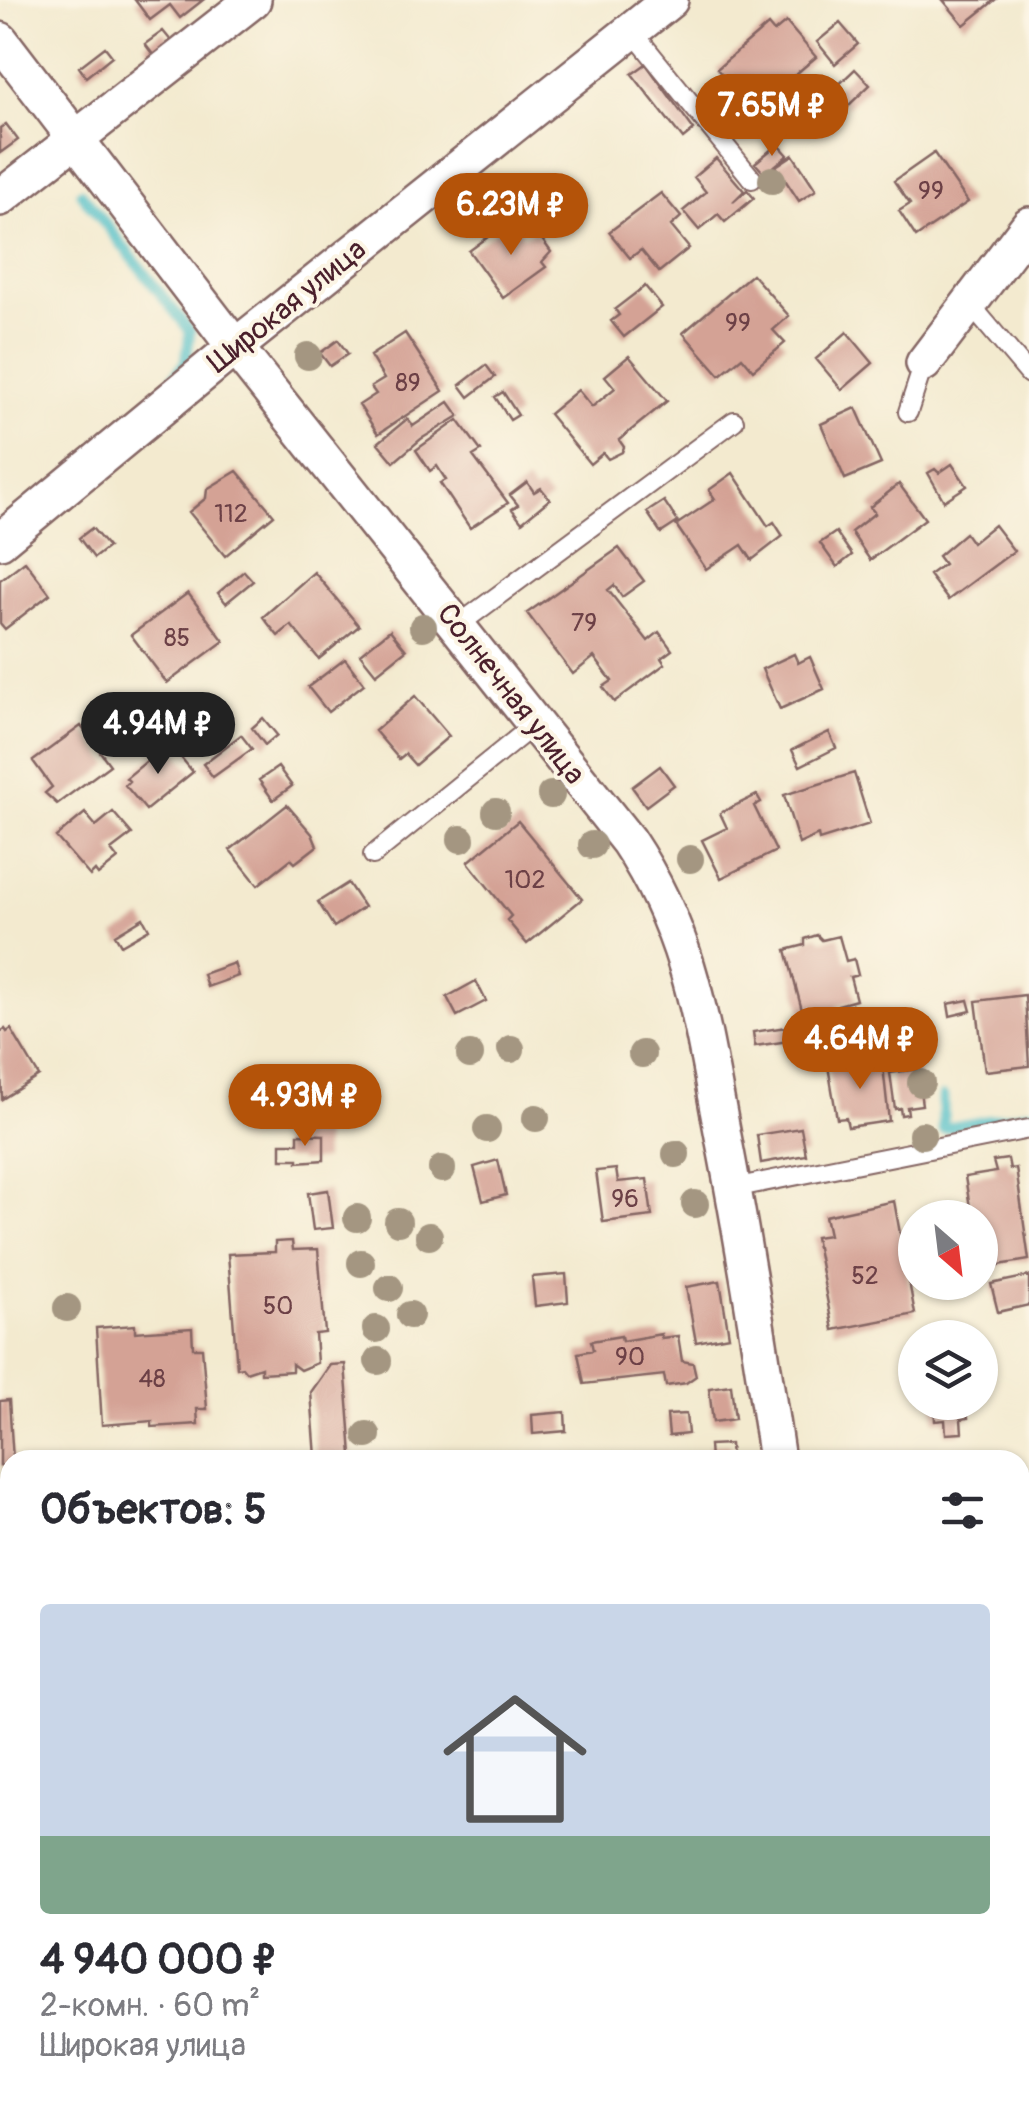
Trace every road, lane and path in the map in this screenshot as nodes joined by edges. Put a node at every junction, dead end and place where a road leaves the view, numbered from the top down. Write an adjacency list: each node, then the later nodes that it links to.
1 (252, 0): 5 (street)
2 (670, 0): 3 (street, Широкая улица)
3 (632, 31): 6 (lane); 10 (street, Широкая улица)
4 (0, 40): 5 (street, Солнечная улица)
5 (74, 140): 7 (street); 10 (street, Солнечная улица)
6 (752, 179)
7 (0, 198)
8 (1029, 225): 9 (street)
9 (968, 303): 11 (street); 12 (lane)
10 (236, 347): 15 (street, Широкая улица); 16 (street, Солнечная улица)
11 (924, 363): 13 (lane)
12 (1029, 374)
13 (908, 412)
14 (734, 420): 16 (lane)
15 (0, 541)
16 (457, 626): 17 (street, Солнечная улица)
17 (536, 724): 18 (lane); 20 (street, Солнечная улица)
18 (373, 856)
19 (1029, 1129): 20 (lane)
20 (733, 1188): 21 (street, Солнечная улица)
21 (776, 1450)

